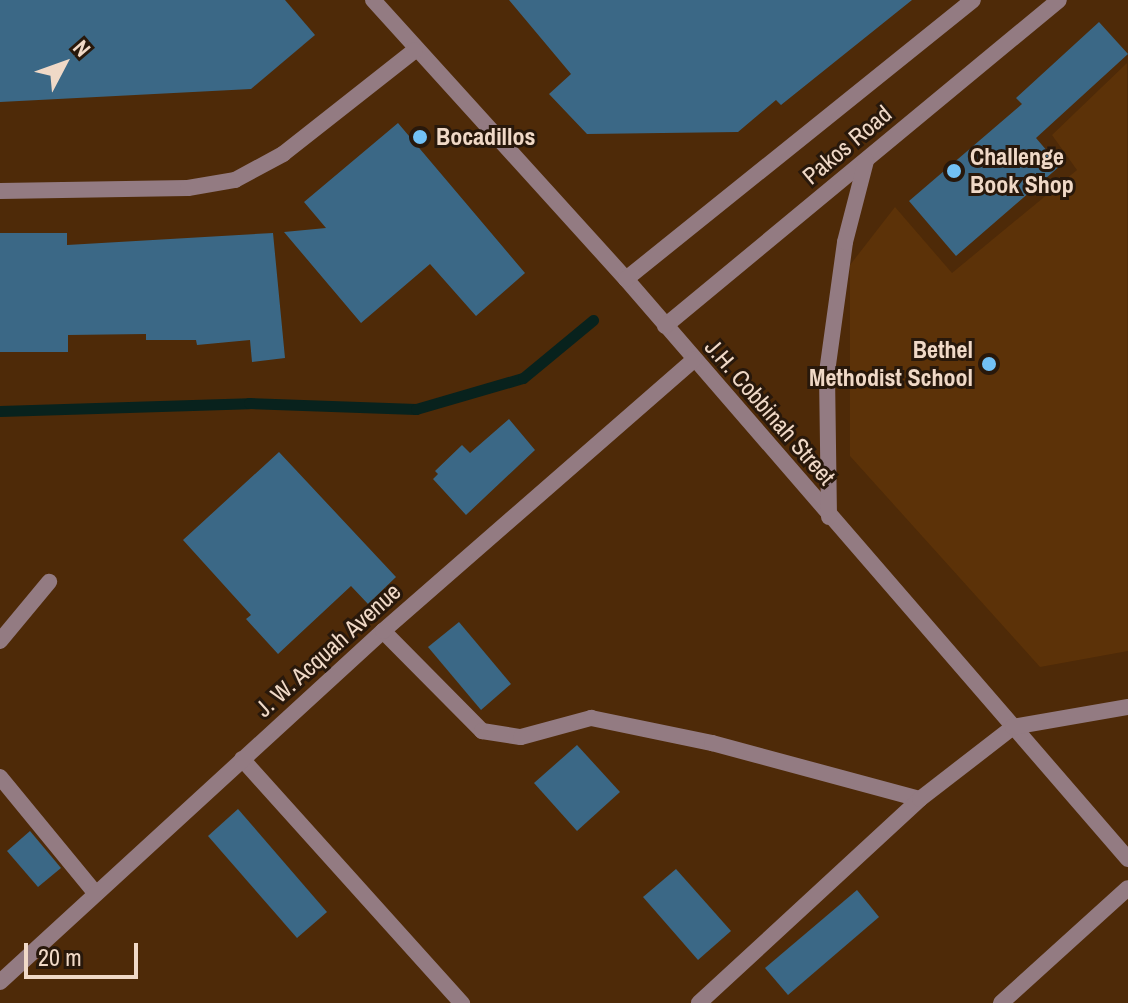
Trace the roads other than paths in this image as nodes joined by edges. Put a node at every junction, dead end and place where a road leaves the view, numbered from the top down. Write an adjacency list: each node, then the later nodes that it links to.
1 (373, 0): 4 (street, J.H. Cobbinah Street)
2 (973, 0): 7 (street, Pakos Road)
3 (1059, 0): 5 (street, Pakos Road)
4 (415, 50): 6 (street); 7 (street, J.H. Cobbinah Street)
5 (866, 161): 8 (street, Pakos Road); 10 (street)
6 (0, 191)
7 (626, 279): 8 (street, J.H. Cobbinah Street)
8 (665, 326): 9 (street, J.H. Cobbinah Street)
9 (694, 360): 10 (street, J.H. Cobbinah Street); 12 (street, J. W. Acquah Avenue)
10 (829, 517): 15 (street, J.H. Cobbinah Street)
11 (49, 582): 13 (street)
12 (383, 631): 16 (street, J. W. Acquah Avenue); 18 (street)
13 (0, 641)
14 (1128, 707): 15 (street)
15 (1013, 727): 18 (street); 19 (street, J.H. Cobbinah Street)
16 (242, 759): 21 (street, J. W. Acquah Avenue); 23 (street)
17 (0, 777): 21 (street)
18 (920, 799): 24 (street)
19 (1128, 859)
20 (1128, 888): 25 (street)
21 (96, 894): 22 (street, J. W. Acquah Avenue)
22 (0, 982)
23 (462, 1003)
24 (699, 1003)
25 (1001, 1003)

